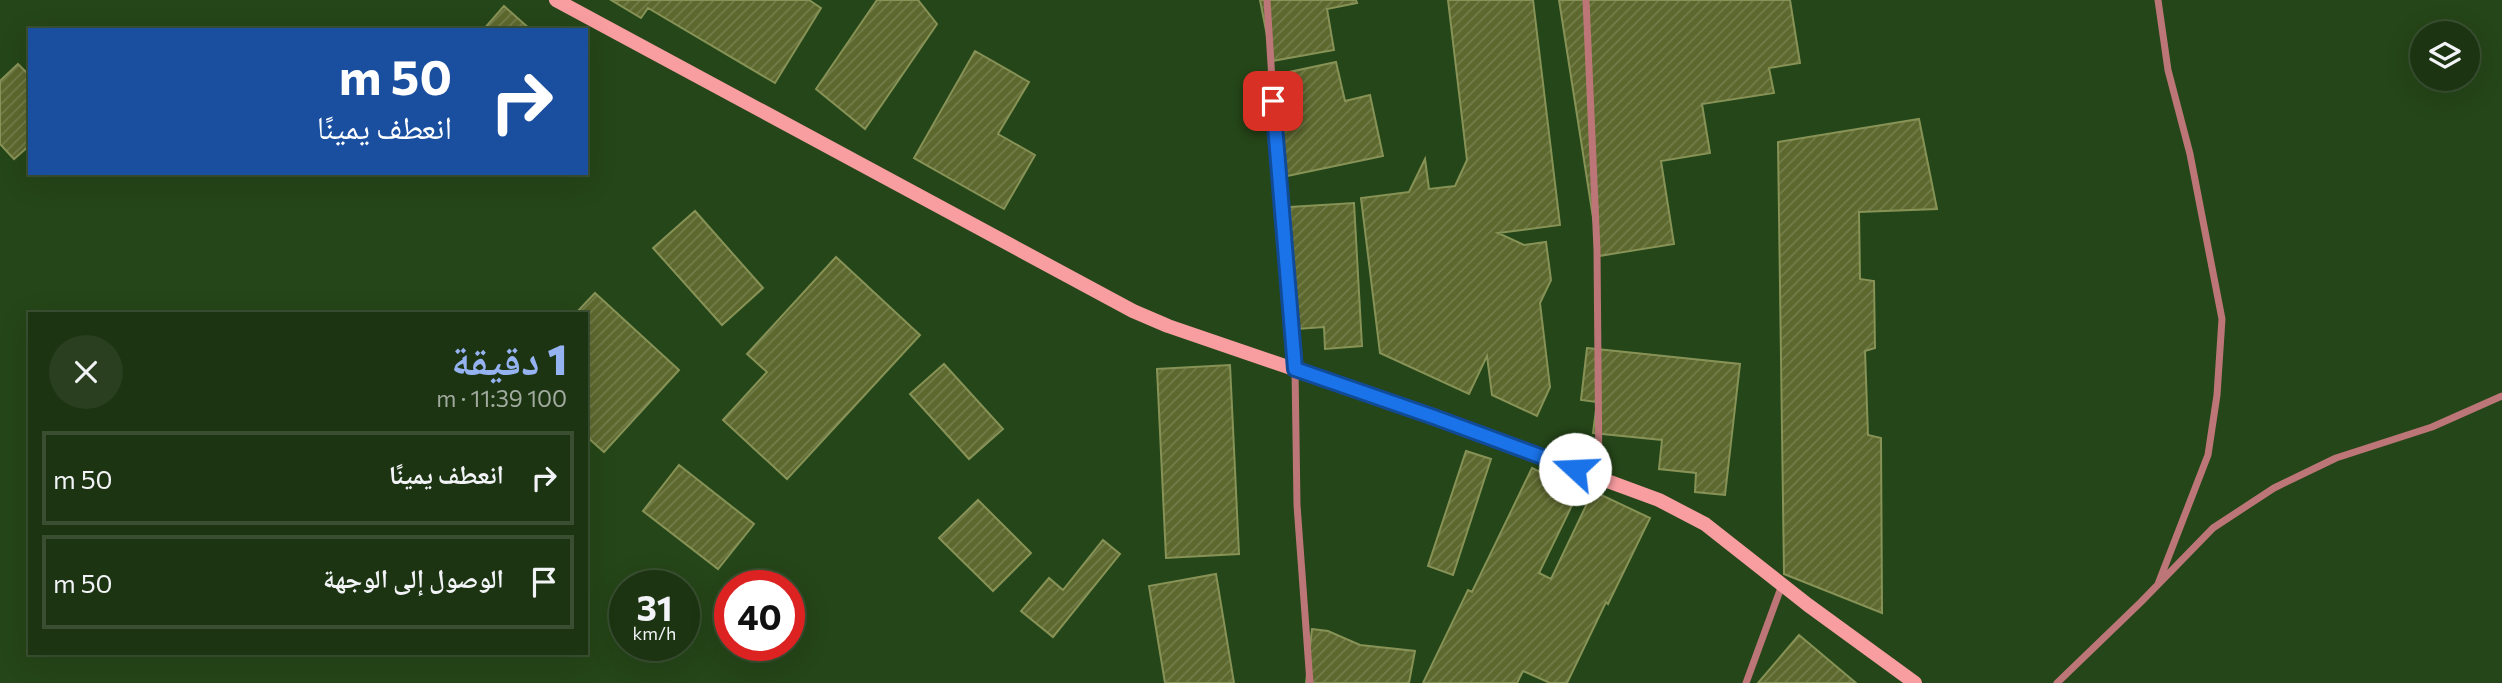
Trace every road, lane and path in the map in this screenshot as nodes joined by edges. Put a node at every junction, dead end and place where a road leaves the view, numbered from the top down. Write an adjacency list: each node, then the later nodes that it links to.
1 (556, 0): 5 (street)
2 (1267, 0): 5 (street)
3 (1586, 0): 7 (street)
4 (2158, 0): 8 (street)
5 (1295, 369): 7 (street); 10 (street)
6 (2502, 396): 8 (street)
7 (1599, 478): 9 (street)
8 (2158, 584): 13 (street)
9 (1782, 585): 11 (street); 12 (street)
10 (1310, 683)
11 (1746, 683)
12 (1914, 683)
13 (2057, 683)

